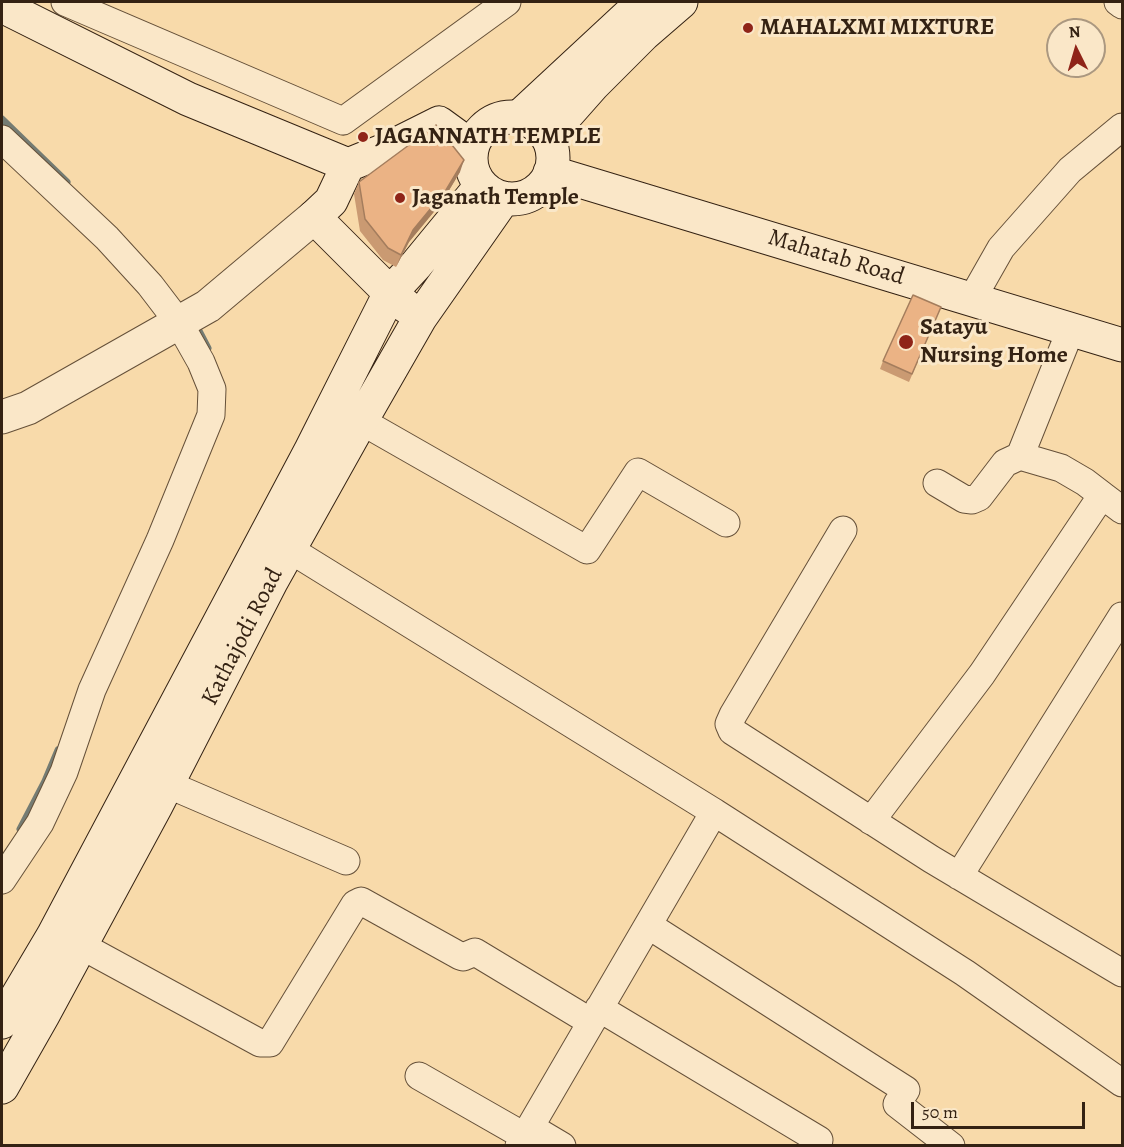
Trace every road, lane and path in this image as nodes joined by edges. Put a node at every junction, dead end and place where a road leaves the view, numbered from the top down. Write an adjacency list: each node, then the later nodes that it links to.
1 (65, 2): 2 (street)
2 (507, 2)
3 (643, 2): 8 (main road)
4 (681, 2): 10 (main road)
5 (1118, 2): 7 (street)
6 (3, 3): 13 (main road)
7 (1122, 5)
8 (519, 118): 10 (main road); 12 (main road)
9 (1122, 127): 18 (street)
10 (548, 137): 14 (main road)
11 (2, 139): 20 (street)
12 (472, 147): 13 (main road); 15 (main road)
13 (348, 165): 16 (main road)
14 (550, 172): 15 (main road); 18 (main road, Mahatab Road)
15 (493, 192): 17 (main road, Kathajodi Road); 19 (main road, Kathajodi Road)
16 (314, 217): 17 (main road); 20 (main road)
17 (390, 293): 19 (main road); 42 (main road, Kathajodi Road)
18 (972, 299): 21 (main road, Mahatab Road)
19 (420, 318): 24 (main road, Kathajodi Road)
20 (179, 323): 23 (main road); 37 (street)
21 (1071, 329): 22 (main road, Mahatab Road); 25 (street)
22 (1122, 345)
23 (2, 417)
24 (361, 421): 28 (street); 30 (main road, Kathajodi Road)
25 (1020, 456): 26 (street); 27 (street)
26 (937, 483)
27 (1112, 503): 34 (street)
28 (726, 523)
29 (843, 530): 34 (street)
30 (289, 549): 32 (main road, Kathajodi Road); 33 (street)
31 (1122, 616): 36 (street)
32 (167, 784): 35 (street); 39 (main road, Kathajodi Road)
33 (714, 812): 38 (street); 44 (street)
34 (871, 821): 36 (street)
35 (346, 861)
36 (959, 876): 40 (street)
37 (2, 880)
38 (648, 925): 41 (street); 49 (street)
39 (80, 945): 41 (street); 45 (main road, Kathajodi Road)
40 (1122, 973)
41 (595, 1015): 46 (street); 47 (street)
42 (2, 1022)
43 (419, 1076): 46 (street)
44 (1122, 1083)
45 (2, 1087)
46 (524, 1136): 48 (street)
47 (819, 1140)
48 (562, 1146)
49 (951, 1146)

